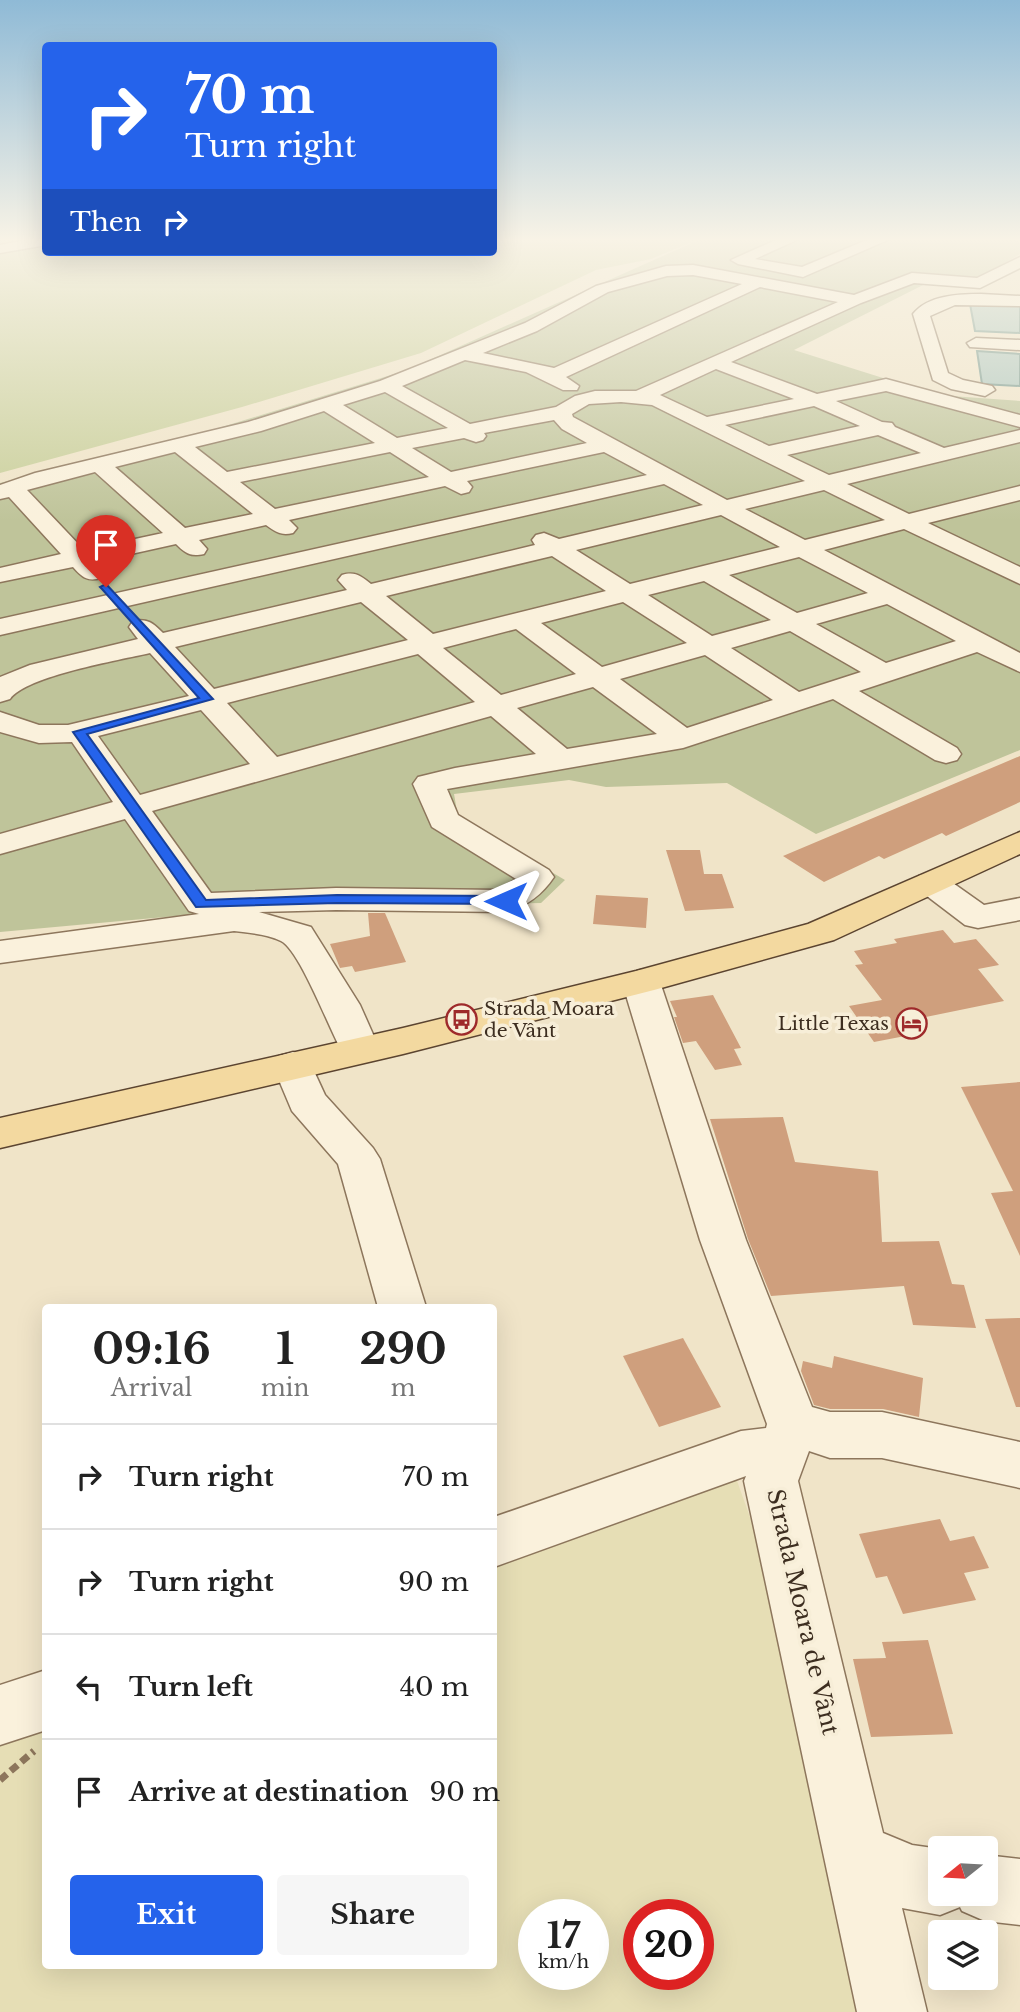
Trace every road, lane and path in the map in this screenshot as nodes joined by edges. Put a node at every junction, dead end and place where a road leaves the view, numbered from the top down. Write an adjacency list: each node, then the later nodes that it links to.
1 (516, 333): 9 (street)
2 (628, 333): 11 (street)
3 (635, 333): 4 (street)
4 (664, 333)
5 (775, 333): 10 (street)
6 (927, 333): 13 (street)
7 (976, 343): 8 (street)
8 (1020, 345)
9 (463, 354): 11 (street); 12 (street)
10 (712, 357): 14 (street); 16 (street)
11 (549, 375): 15 (street)
12 (387, 384): 17 (street); 26 (street)
13 (1000, 392)
14 (639, 397): 15 (street); 23 (street)
15 (595, 399): 19 (street)
16 (816, 400): 18 (street); 23 (street); 25 (street)
17 (326, 403): 24 (street); 28 (street)
18 (971, 407): 20 (street); 21 (street)
19 (562, 412): 26 (street); 29 (street)
20 (933, 416)
21 (1020, 421)
22 (907, 422): 25 (street)
23 (707, 423): 31 (street)
24 (254, 427): 30 (street); 33 (street)
25 (881, 428): 31 (street); 32 (street)
26 (465, 429): 28 (street); 34 (street)
27 (1020, 436): 32 (street)
28 (393, 444): 33 (street); 38 (street)
29 (607, 445): 34 (street); 36 (street)
30 (180, 446): 35 (street); 37 (street)
31 (768, 453): 39 (street)
32 (942, 454): 39 (street)
33 (307, 462): 37 (street); 43 (street)
34 (525, 463): 38 (street); 42 (street)
35 (100, 465): 40 (street); 49 (street)
36 (667, 477): 42 (street); 44 (street)
37 (223, 479): 46 (street)
38 (450, 480): 43 (street); 45 (street)
39 (829, 482): 44 (street); 47 (street)
40 (6, 490): 55 (street)
41 (1020, 493): 47 (street)
42 (582, 496): 45 (street); 48 (street)
43 (360, 499): 46 (street); 52 (street)
44 (726, 507): 48 (street); 51 (street)
45 (503, 514): 50 (street); 52 (street)
46 (273, 518): 49 (street); 53 (street)
47 (908, 522): 51 (street); 56 (street)
48 (637, 528): 50 (street)
49 (183, 537): 55 (street); 63 (street)
50 (556, 548): 52 (street); 61 (street)
51 (804, 549): 57 (street); 62 (street)
52 (435, 553): 53 (street); 60 (street)
53 (320, 556): 60 (street); 63 (street)
54 (1020, 557): 56 (street)
55 (79, 559): 58 (street); 64 (street)
56 (996, 566): 59 (street)
57 (708, 573): 61 (street); 66 (street)
58 (0, 575)
59 (1020, 577)
60 (367, 593): 63 (street); 70 (street)
61 (624, 594): 65 (street); 71 (street)
62 (890, 595): 66 (street); 68 (street)
63 (247, 597): 64 (street); 69 (street)
64 (119, 601): 67 (street); 69 (street)
65 (519, 620): 70 (street); 74 (street)
66 (793, 622): 71 (street); 73 (street)
67 (15, 640): 69 (street); 76 (street)
68 (980, 642): 72 (street); 73 (street)
69 (156, 643): 77 (street)
70 (427, 643): 77 (street); 79 (street)
71 (706, 646): 74 (street); 78 (street)
72 (1020, 663)
73 (883, 673): 75 (street)
74 (598, 677): 79 (street); 82 (street)
75 (836, 689): 78 (street); 83 (street)
76 (0, 693)
77 (207, 699): 81 (street); 85 (street)
78 (796, 702): 82 (street)
79 (495, 705): 84 (street); 85 (street)
80 (0, 721): 81 (street)
81 (80, 732): 86 (street)
82 (683, 739): 84 (street)
83 (946, 754)
84 (562, 760): 86 (street)
85 (270, 768): 86 (street)
86 (133, 807): 88 (street)
87 (1020, 842): 89 (main road)
88 (0, 844)
89 (930, 883): 90 (street); 92 (main road)
90 (1020, 909)
91 (0, 952): 93 (street)
92 (641, 982): 93 (main road); 97 (street)
93 (360, 1051): 94 (main road)
94 (293, 1066): 95 (main road); 96 (street)
95 (0, 1133)
96 (401, 1304)
97 (788, 1436): 98 (street); 99 (street); 104 (street, Strada Moara de Vânt)
98 (1020, 1465)
99 (497, 1541)
100 (42, 1701): 101 (street)
101 (0, 1715)
102 (42, 1745): 103 (path)
103 (0, 1780)
104 (858, 1855): 105 (street); 108 (street, Strada Moara de Vânt)
105 (928, 1880)
106 (998, 1889): 107 (street)
107 (1020, 1892)
108 (892, 2012)

